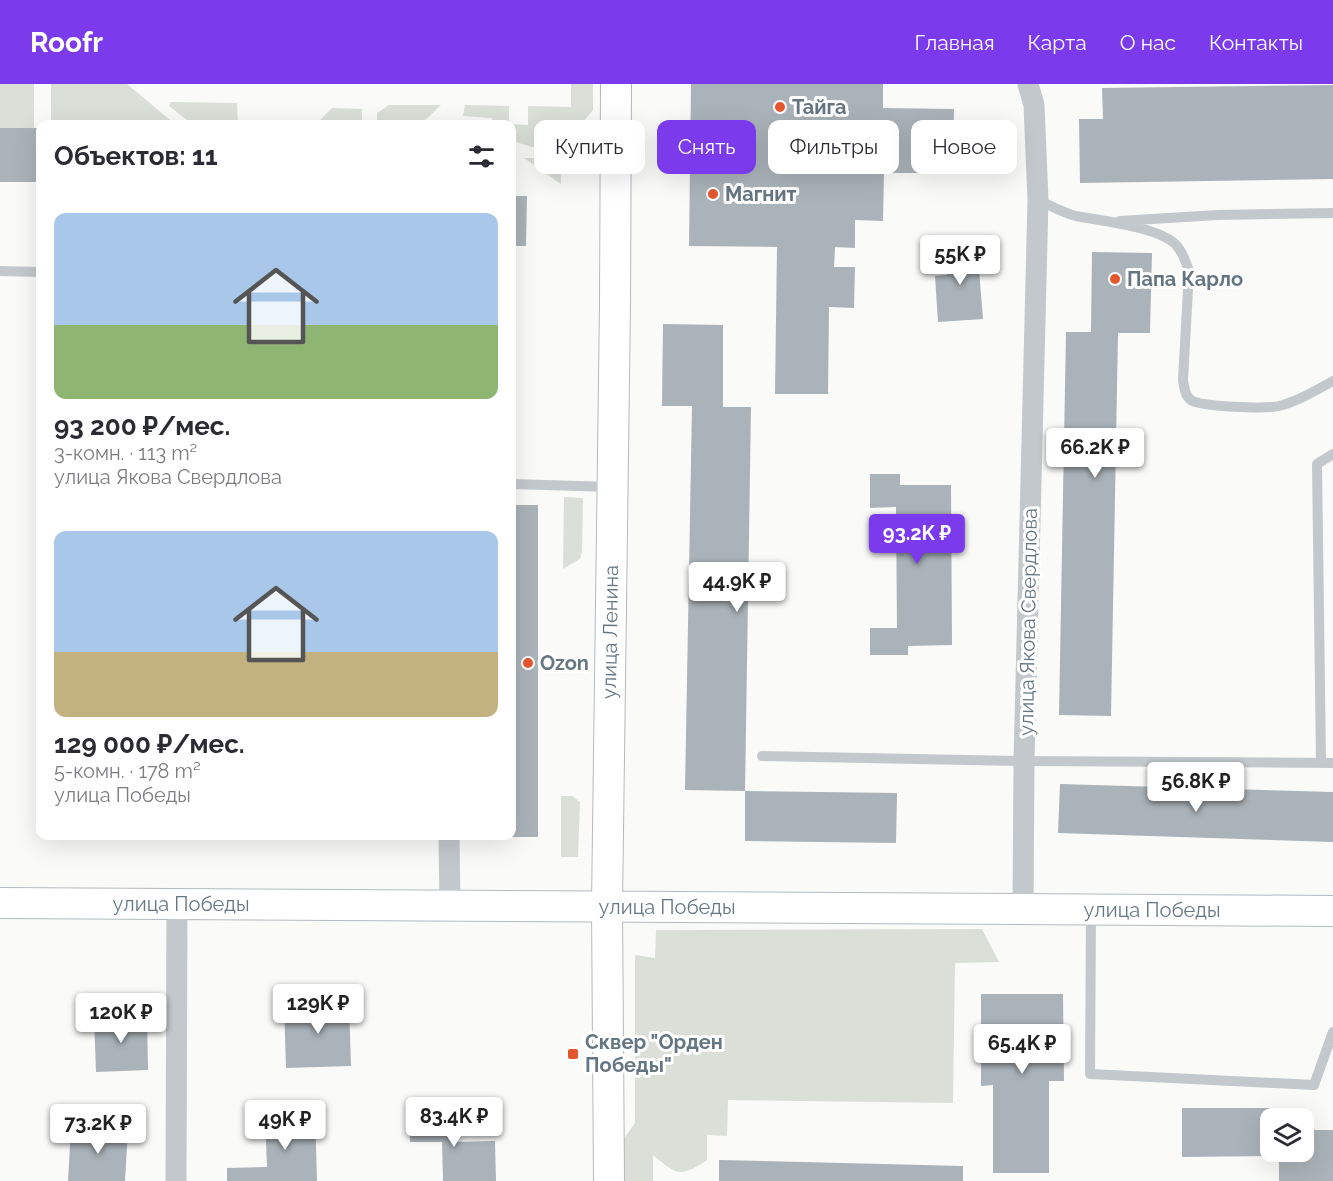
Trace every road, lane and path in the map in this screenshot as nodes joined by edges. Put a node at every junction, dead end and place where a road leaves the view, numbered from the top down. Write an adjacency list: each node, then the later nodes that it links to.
1 (616, 84): 11 (main road, улица Ленина)
2 (1028, 84): 3 (street, улица Якова Свердлова)
3 (1038, 200): 5 (lane); 13 (street, улица Якова Свердлова)
4 (1333, 213): 5 (lane)
5 (1111, 221): 8 (lane)
6 (0, 271): 7 (lane)
7 (36, 272)
8 (1333, 381)
9 (1333, 454): 14 (lane)
10 (516, 484): 11 (lane)
11 (612, 488): 20 (main road, улица Ленина)
12 (762, 756): 13 (lane)
13 (1024, 761): 14 (lane); 21 (street, улица Якова Свердлова)
14 (1321, 763): 15 (lane)
15 (1333, 763)
16 (449, 840): 19 (street)
17 (0, 903): 18 (main road, улица Победы)
18 (177, 904): 19 (main road, улица Победы); 25 (street)
19 (450, 905): 20 (main road, улица Победы)
20 (607, 906): 21 (main road, улица Победы); 26 (main road, улица Ленина)
21 (1023, 909): 22 (main road, улица Победы)
22 (1091, 909): 23 (main road, улица Победы); 24 (lane)
23 (1333, 911)
24 (1333, 1032)
25 (176, 1181)
26 (609, 1181)

